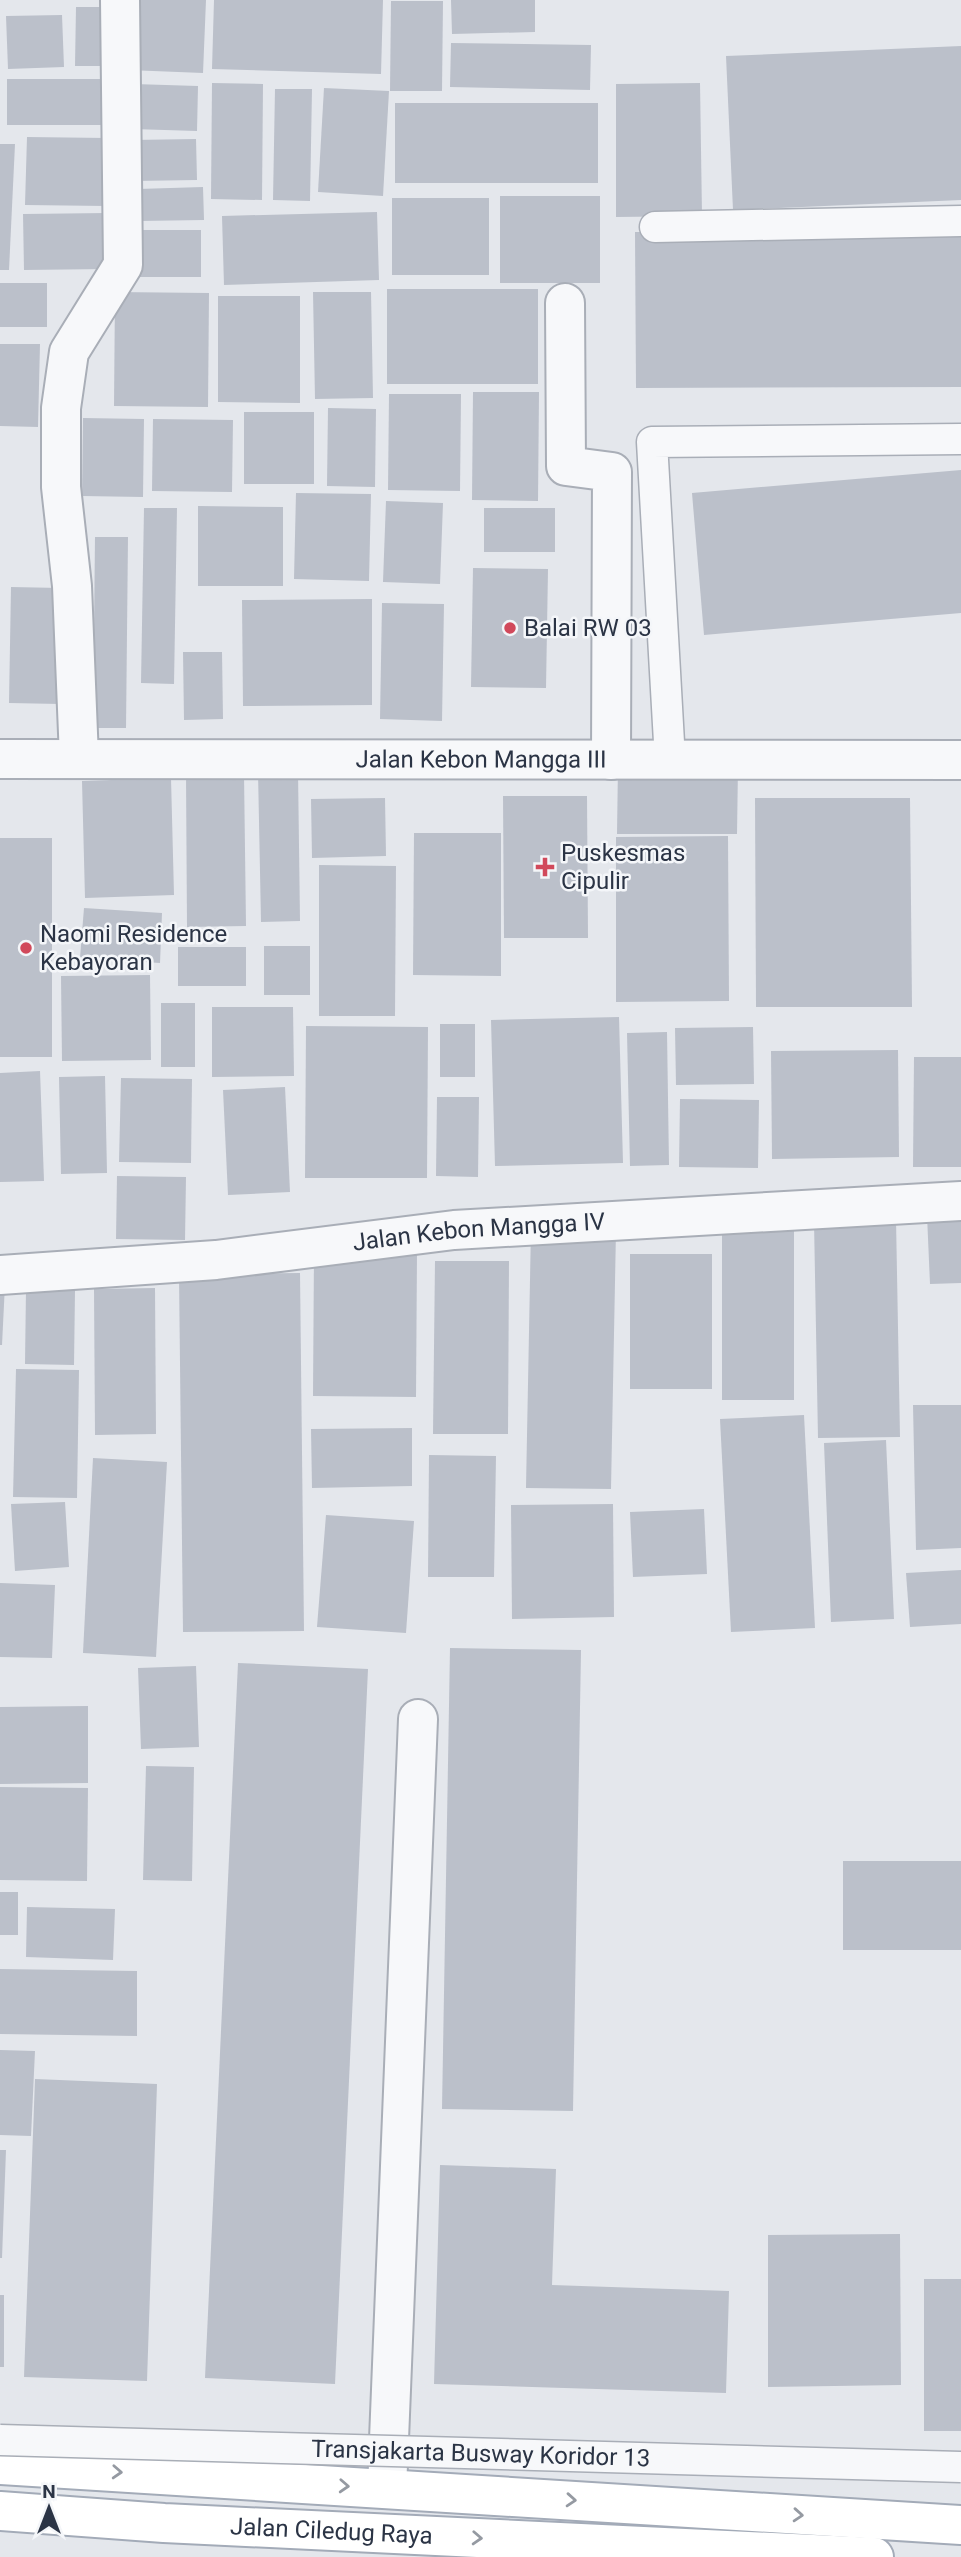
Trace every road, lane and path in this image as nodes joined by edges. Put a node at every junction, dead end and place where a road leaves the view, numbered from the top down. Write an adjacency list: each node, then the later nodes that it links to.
1 (120, 0): 6 (street)
2 (961, 222): 3 (lane)
3 (655, 227)
4 (565, 303): 10 (street)
5 (961, 439): 8 (lane)
6 (79, 758): 7 (street, Jalan Kebon Mangga III); 10 (street, Jalan Kebon Mangga III)
7 (0, 759)
8 (670, 760): 9 (street, Jalan Kebon Mangga III); 10 (street, Jalan Kebon Mangga III)
9 (961, 760)
10 (611, 761)
11 (961, 1201): 12 (street, Jalan Kebon Mangga IV)
12 (0, 1275)
13 (418, 1719): 17 (street)
14 (0, 2440): 16 (lane, Transjakarta Busway Koridor 13, bridge)
15 (0, 2465): 17 (main road, one-way to 17)
16 (961, 2467)
17 (387, 2489): 19 (main road, one-way to 19)
18 (0, 2511): 20 (main road, Jalan Ciledug Raya, one-way to 20)
19 (961, 2525)
20 (874, 2557)

